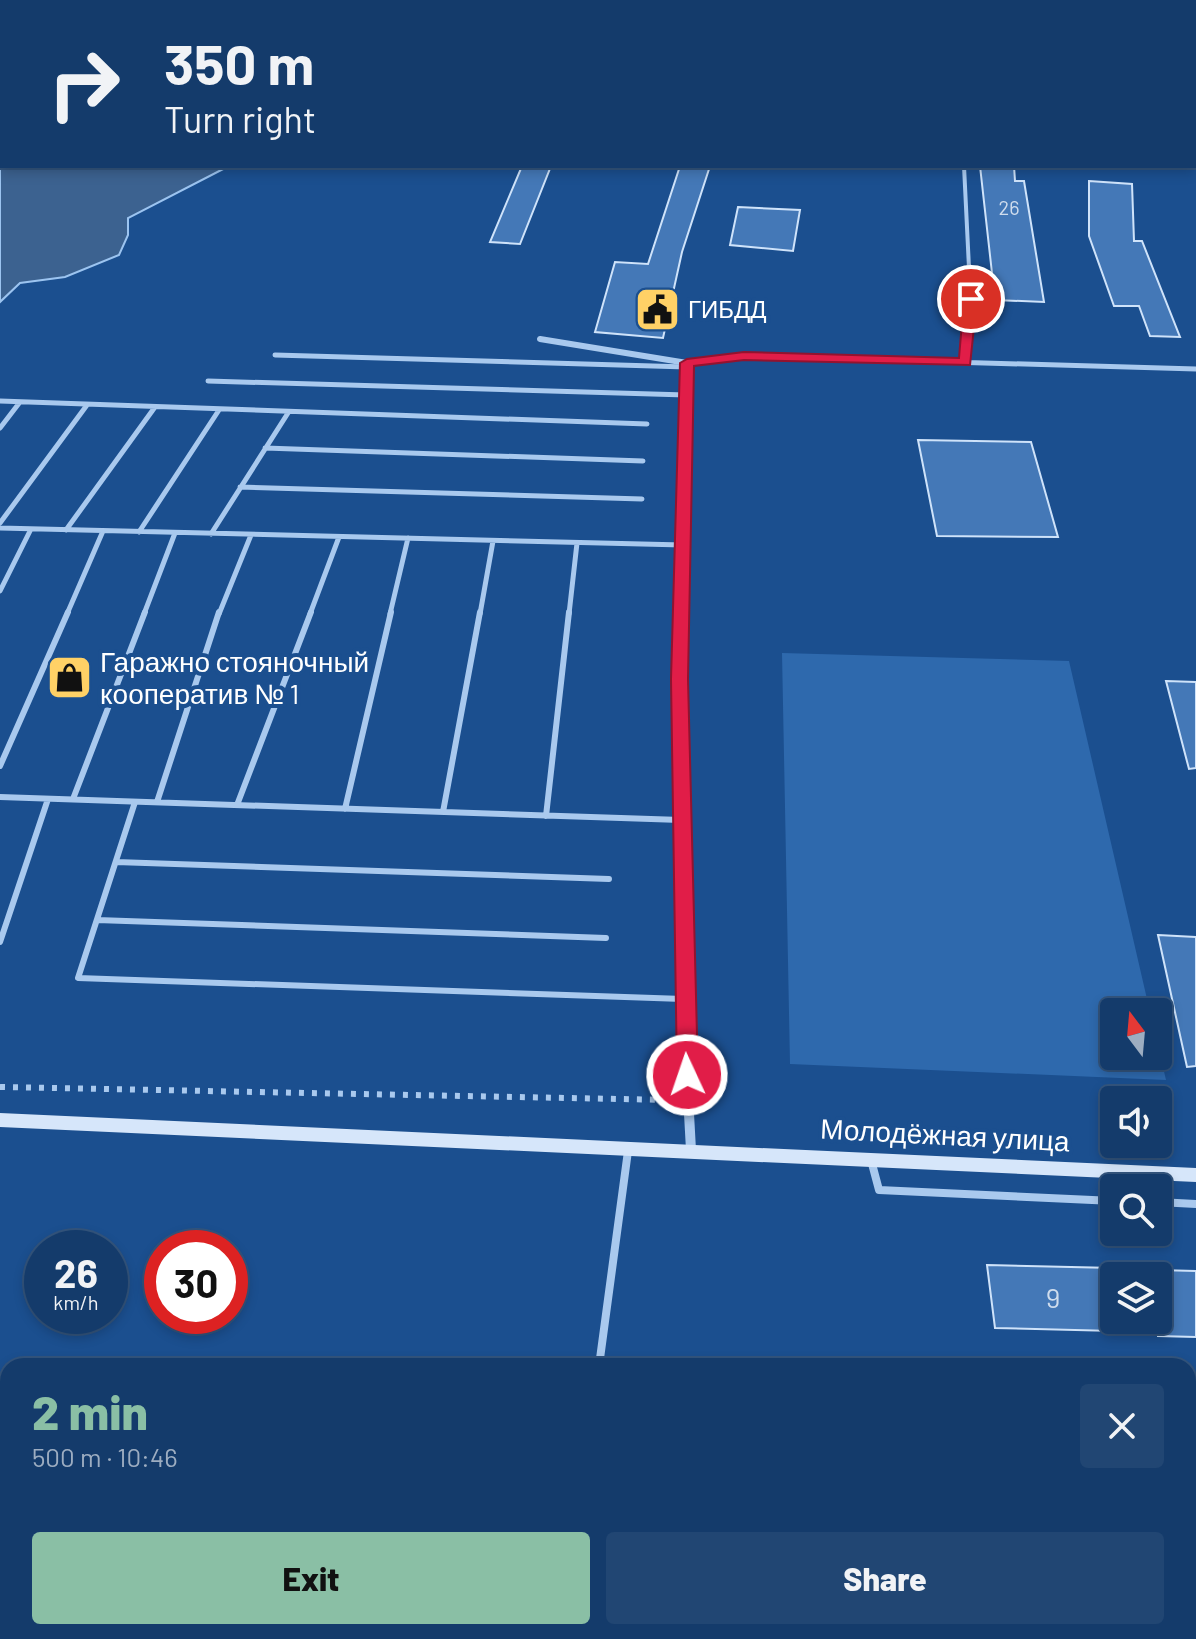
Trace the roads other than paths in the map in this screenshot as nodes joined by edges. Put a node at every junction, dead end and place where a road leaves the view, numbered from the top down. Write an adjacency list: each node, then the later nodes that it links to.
1 (964, 168): 4 (lane)
2 (540, 339): 5 (street)
3 (275, 355): 5 (lane)
4 (965, 362): 5 (lane); 6 (lane)
5 (687, 365): 8 (street)
6 (1196, 369)
7 (208, 381): 8 (lane)
8 (686, 395): 33 (street)
9 (0, 401): 10 (lane)
10 (20, 402): 11 (lane); 16 (lane)
11 (87, 405): 12 (lane); 21 (lane)
12 (155, 407): 13 (lane); 23 (lane)
13 (219, 410): 14 (lane); 25 (lane)
14 (288, 413): 15 (lane); 17 (lane)
15 (647, 424)
16 (0, 428)
17 (265, 448): 18 (lane); 19 (lane)
18 (643, 461)
19 (240, 487): 20 (lane); 27 (lane)
20 (642, 499)
21 (0, 526): 22 (lane)
22 (31, 529): 23 (lane); 34 (lane)
23 (66, 530): 24 (lane)
24 (103, 531): 25 (lane); 35 (lane)
25 (139, 532): 26 (lane)
26 (175, 533): 27 (lane); 38 (lane)
27 (211, 534): 28 (lane)
28 (251, 535): 29 (lane); 40 (lane)
29 (339, 537): 30 (lane); 41 (lane)
30 (408, 538): 31 (lane); 42 (lane)
31 (493, 541): 32 (lane); 43 (lane)
32 (577, 543): 33 (lane); 44 (lane)
33 (683, 545): 45 (street)
34 (0, 591)
35 (0, 766)
36 (0, 797): 37 (lane)
37 (48, 799): 38 (lane); 50 (lane)
38 (73, 799): 39 (lane)
39 (135, 802): 40 (lane); 46 (lane)
40 (157, 802): 41 (lane)
41 (237, 805): 42 (lane)
42 (345, 809): 43 (lane)
43 (443, 812): 44 (lane)
44 (546, 816): 45 (lane)
45 (681, 820): 51 (street)
46 (116, 862): 47 (lane); 48 (lane)
47 (609, 879)
48 (97, 920): 49 (lane); 51 (lane)
49 (606, 938)
50 (0, 942)
51 (683, 999): 54 (street)
52 (0, 1120): 53 (main road, Молодёжная улица)
53 (628, 1148): 54 (main road, Молодёжная улица); 60 (lane)
54 (691, 1150): 55 (main road, Молодёжная улица)
55 (871, 1160): 56 (main road, Молодёжная улица); 57 (lane)
56 (1196, 1175)
57 (1100, 1200)
58 (1172, 1203): 59 (lane)
59 (1196, 1204)
60 (600, 1358)

